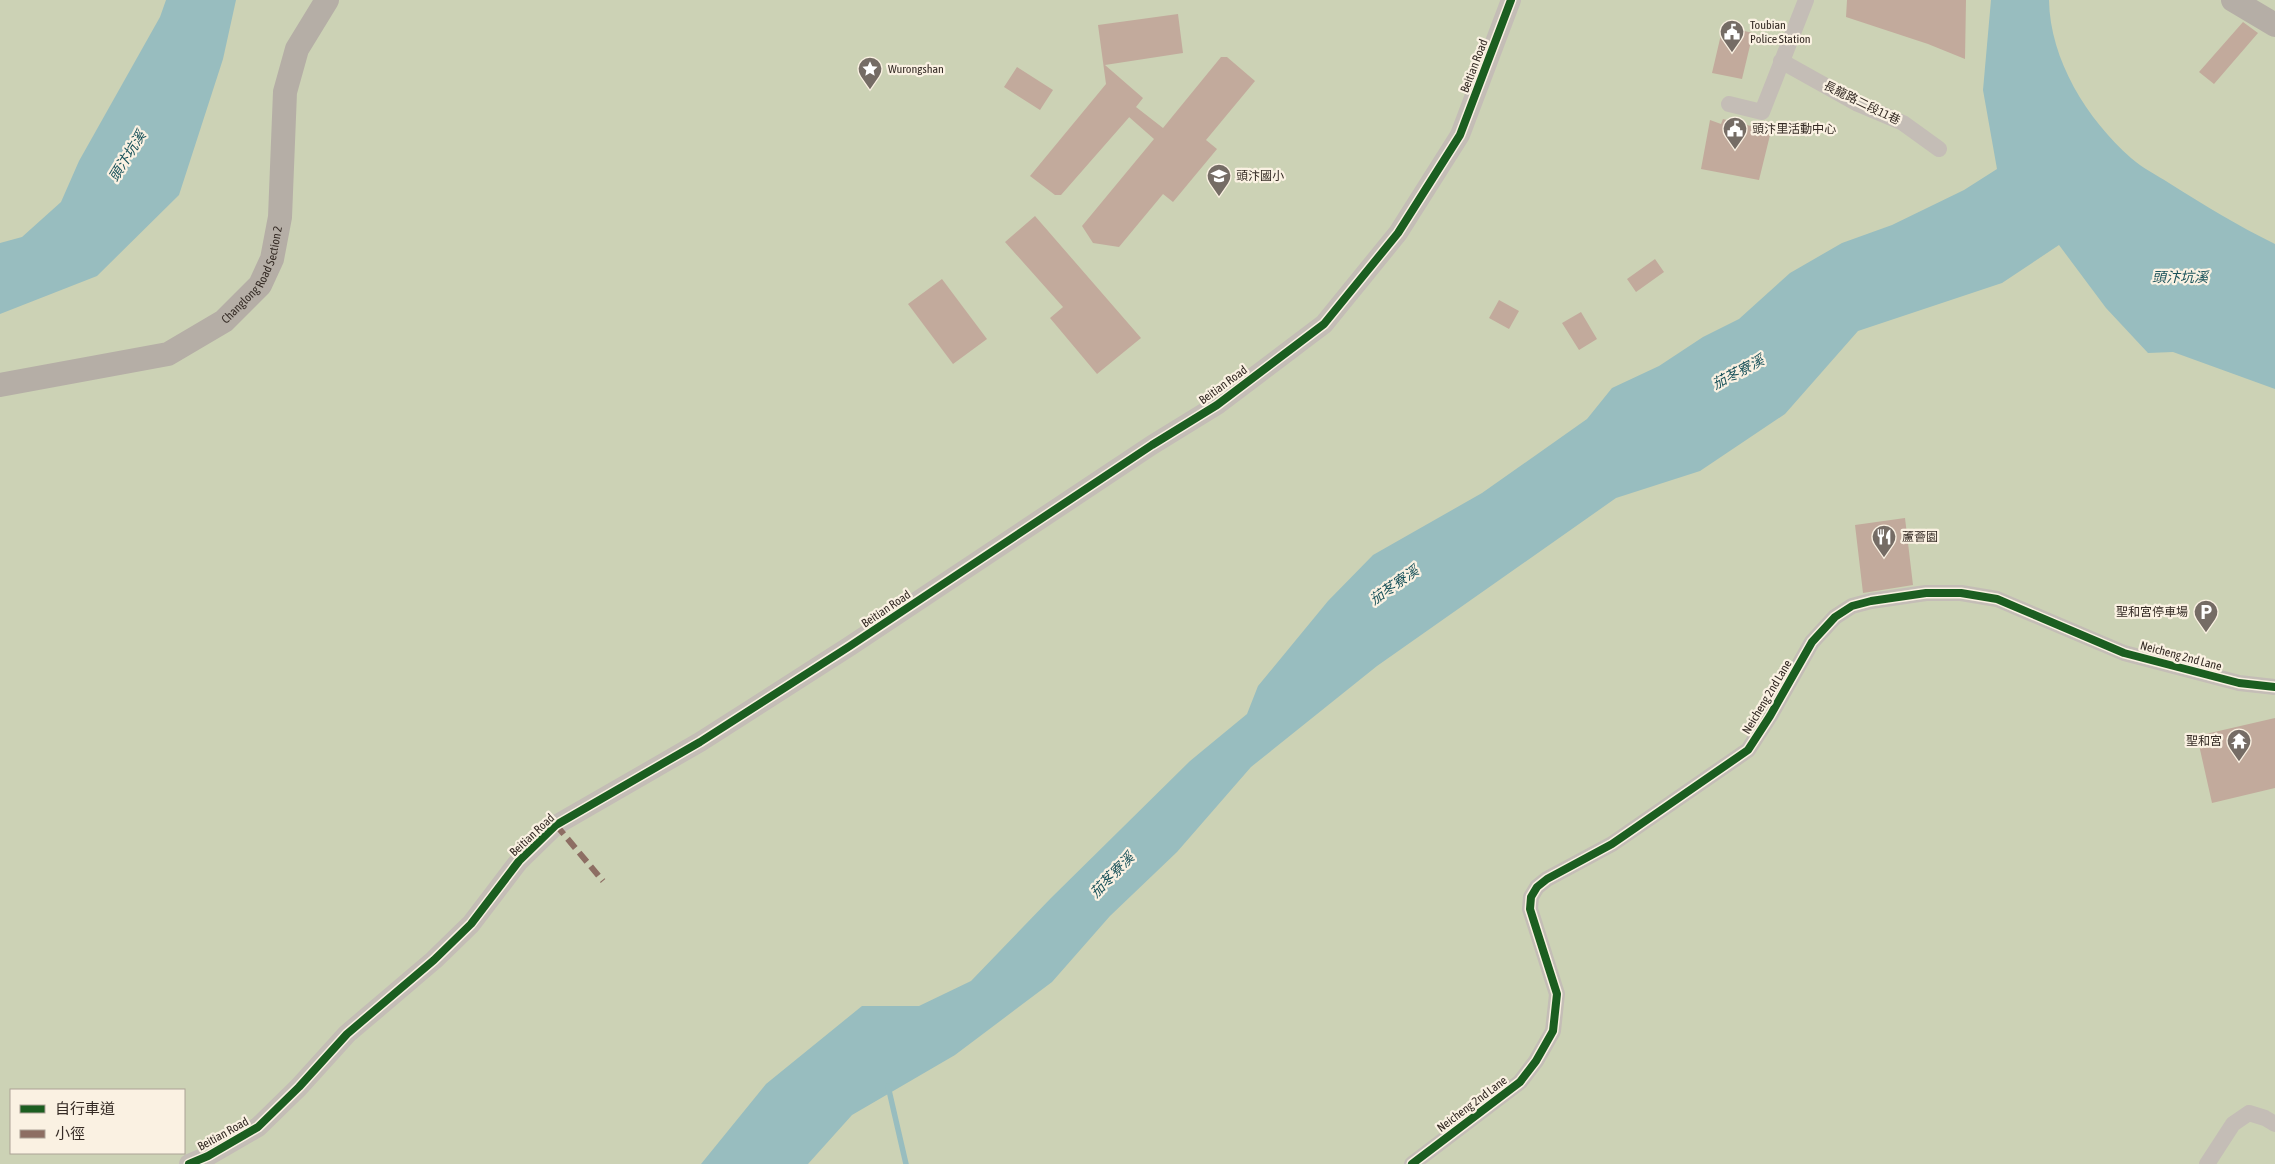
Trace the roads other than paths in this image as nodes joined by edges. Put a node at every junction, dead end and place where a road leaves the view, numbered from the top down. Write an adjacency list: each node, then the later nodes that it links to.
1 (327, 0): 9 (main road, Changlong Road Section 2)
2 (1511, 0): 12 (street, Beitian Road)
3 (1806, 0): 6 (street)
4 (2233, 0): 5 (main road)
5 (2275, 25)
6 (1782, 61): 7 (street); 8 (street, 長龍路二段11巷)
7 (1729, 104)
8 (1939, 149)
9 (0, 385)
10 (2275, 687): 13 (street, Neicheng 2nd Lane)
11 (2275, 1124): 14 (street)
12 (189, 1164)
13 (1412, 1164)
14 (2207, 1164)

